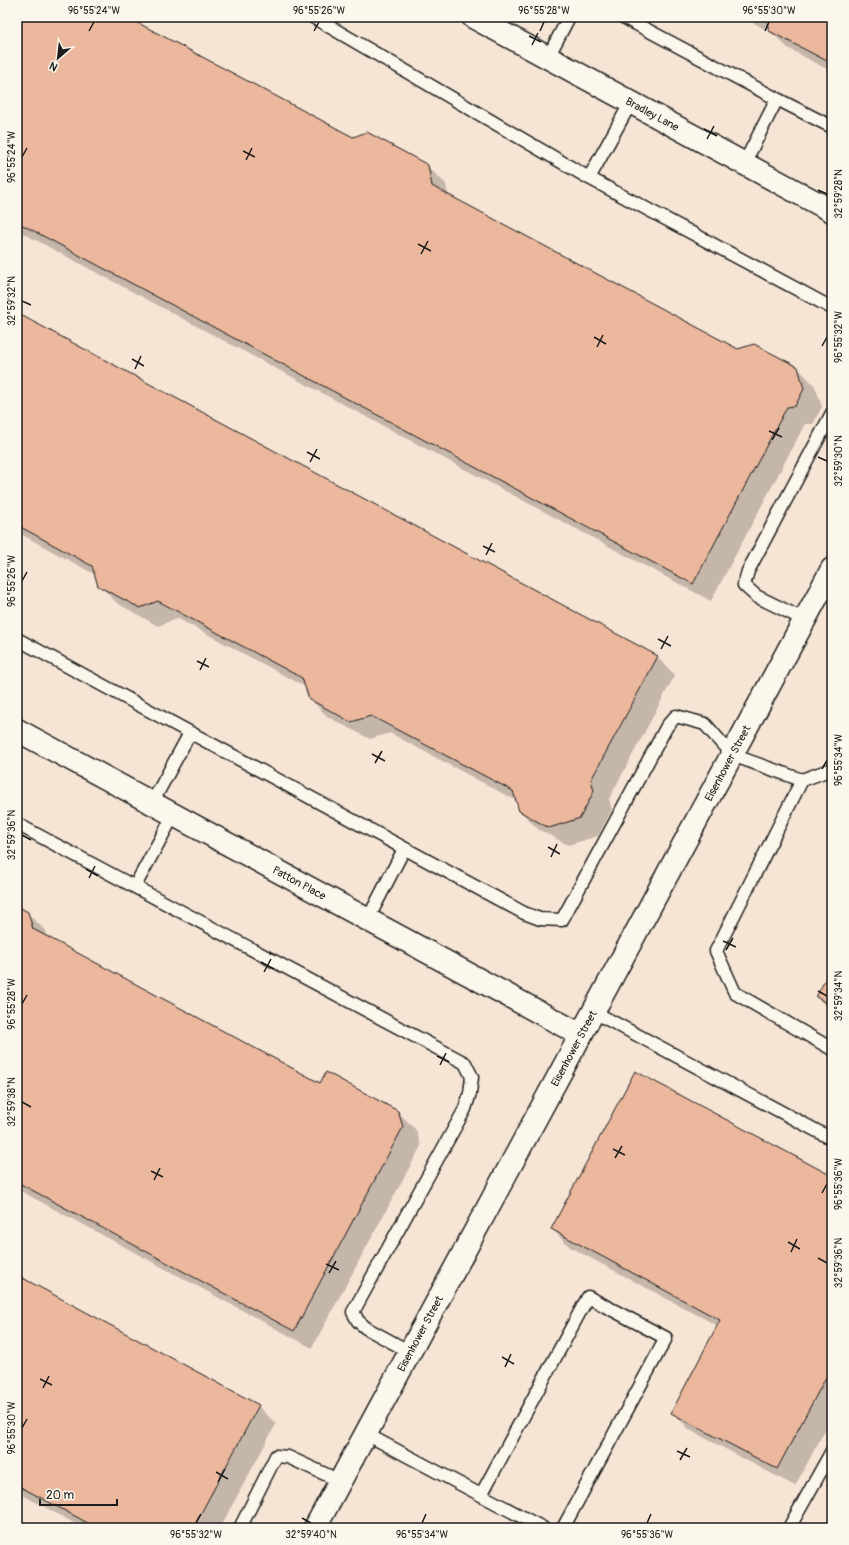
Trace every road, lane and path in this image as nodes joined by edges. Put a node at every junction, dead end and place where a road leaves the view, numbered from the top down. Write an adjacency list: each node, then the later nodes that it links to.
1 (313, 17): 10 (lane)
2 (473, 17): 5 (street, Bradley Lane)
3 (569, 17): 5 (lane)
4 (623, 17): 6 (lane)
5 (548, 57): 7 (street, Bradley Lane)
6 (777, 99): 8 (lane); 9 (lane)
7 (631, 102): 9 (street, Bradley Lane); 10 (lane)
8 (832, 127)
9 (744, 164): 11 (street, Bradley Lane)
10 (589, 178): 12 (lane)
11 (832, 211)
12 (832, 308)
13 (832, 413): 15 (lane)
14 (832, 570): 15 (street, Eisenhower Street)
15 (804, 620): 19 (street, Eisenhower Street)
16 (17, 639): 18 (lane)
17 (17, 730): 22 (street, Patton Place)
18 (190, 733): 22 (lane); 25 (lane)
19 (732, 755): 21 (lane); 25 (lane); 28 (street, Eisenhower Street)
20 (832, 769): 21 (lane)
21 (802, 780): 30 (lane)
22 (152, 803): 23 (street, Patton Place)
23 (174, 814): 26 (lane); 27 (street, Patton Place)
24 (17, 824): 26 (lane)
25 (404, 849): 27 (lane)
26 (135, 886): 32 (lane)
27 (368, 919): 29 (street, Patton Place)
28 (594, 1012): 29 (street, Eisenhower Street); 31 (lane)
29 (581, 1035): 32 (street, Eisenhower Street)
30 (832, 1048)
31 (832, 1139)
32 (410, 1352): 33 (street, Eisenhower Street)
33 (366, 1434): 35 (street, Eisenhower Street); 36 (lane)
34 (832, 1451): 41 (lane)
35 (340, 1482): 37 (lane); 38 (street, Eisenhower Street)
36 (481, 1495): 39 (lane); 40 (lane)
37 (240, 1528)
38 (315, 1528)
39 (543, 1528)
40 (563, 1528)
41 (789, 1528)

